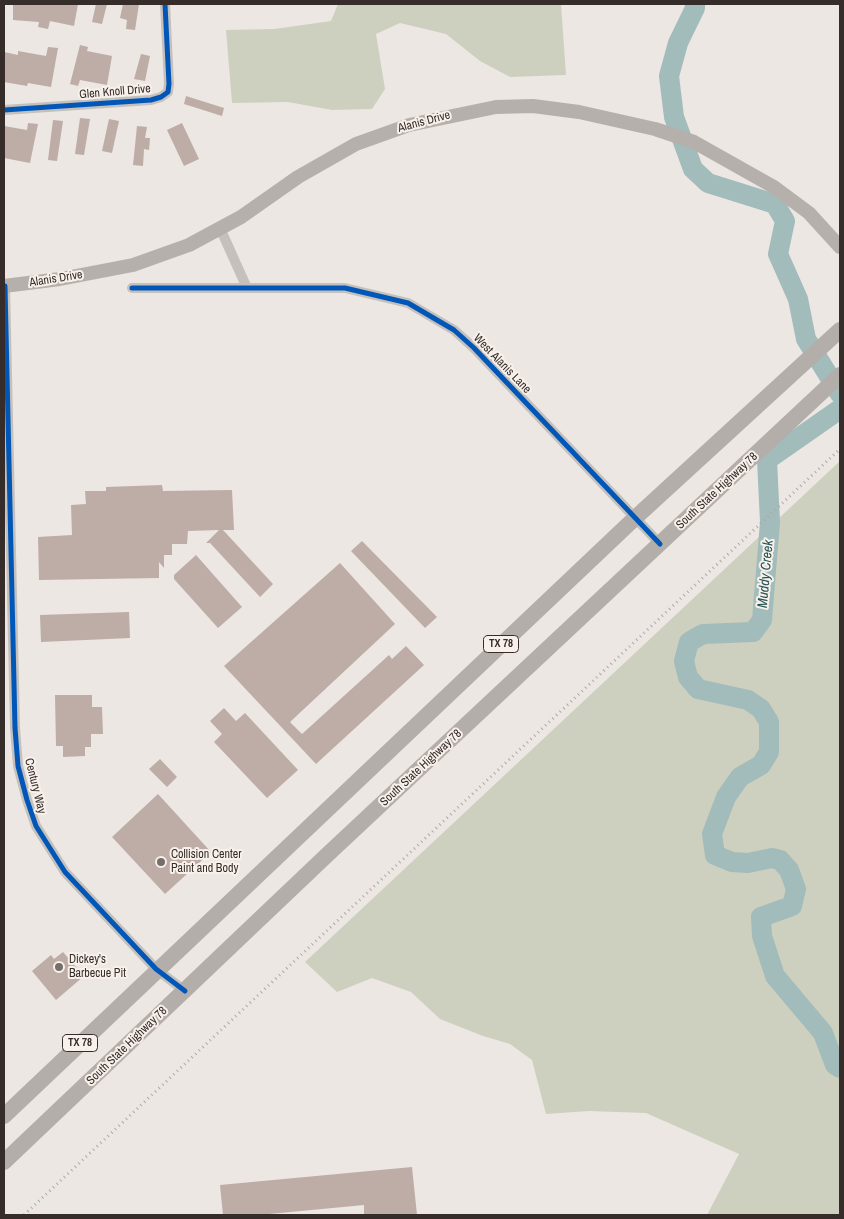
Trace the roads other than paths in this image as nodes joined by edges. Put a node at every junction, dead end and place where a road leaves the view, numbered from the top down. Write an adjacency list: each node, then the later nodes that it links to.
1 (165, 4): 2 (street, Glen Knoll Drive)
2 (4, 110)
3 (220, 228): 4 (main road, Alanis Drive); 5 (main road, Alanis Drive); 7 (street)
4 (840, 246)
5 (4, 286): 12 (street, Century Way)
6 (132, 288): 7 (street, West Alanis Lane)
7 (247, 288): 10 (street, West Alanis Lane)
8 (835, 335): 10 (main road, TX 78)
9 (840, 375): 11 (main road, South State Highway 78 / TX 78)
10 (634, 518): 11 (street, West Alanis Lane); 12 (main road, TX 78)
11 (660, 544): 13 (main road, South State Highway 78 / TX 78)
12 (156, 969): 13 (street, Century Way); 14 (main road, TX 78)
13 (185, 991): 15 (main road, South State Highway 78 / TX 78)
14 (4, 1116)
15 (4, 1162)

